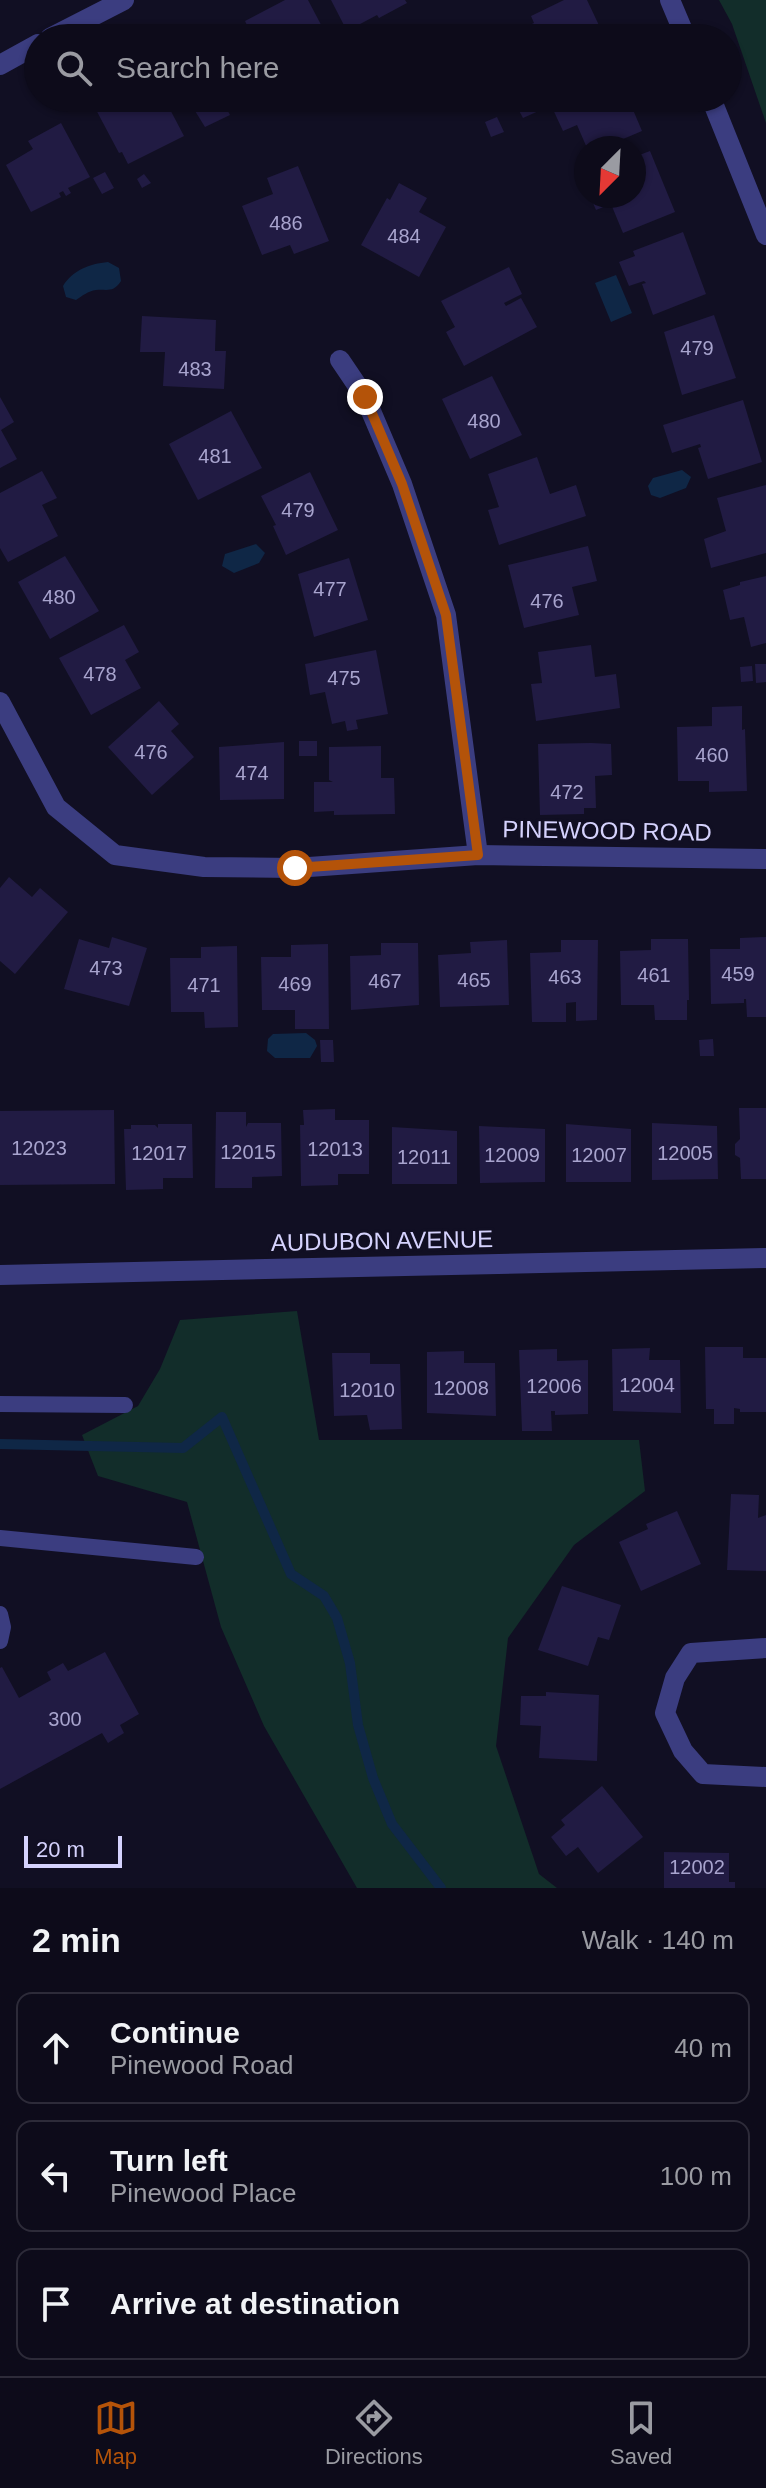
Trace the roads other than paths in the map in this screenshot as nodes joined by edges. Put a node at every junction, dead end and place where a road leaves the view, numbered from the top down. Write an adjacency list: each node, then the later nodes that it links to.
1 (124, 0): 3 (street)
2 (670, 0): 4 (street)
3 (77, 24)
4 (680, 24)
5 (24, 52): 6 (street)
6 (0, 65)
7 (717, 112): 8 (street)
8 (766, 235)
9 (340, 360): 11 (street)
10 (0, 702): 11 (street, PINEWOOD ROAD)
11 (478, 855): 12 (street, PINEWOOD ROAD)
12 (766, 859)
13 (766, 1258): 14 (street, AUDUBON AVENUE)
14 (0, 1275)
15 (0, 1404): 16 (lane)
16 (125, 1405)
17 (0, 1538): 18 (lane)
18 (196, 1557)
19 (0, 1614): 20 (lane)
20 (0, 1641)
21 (766, 1648): 22 (street)
22 (766, 1777)

